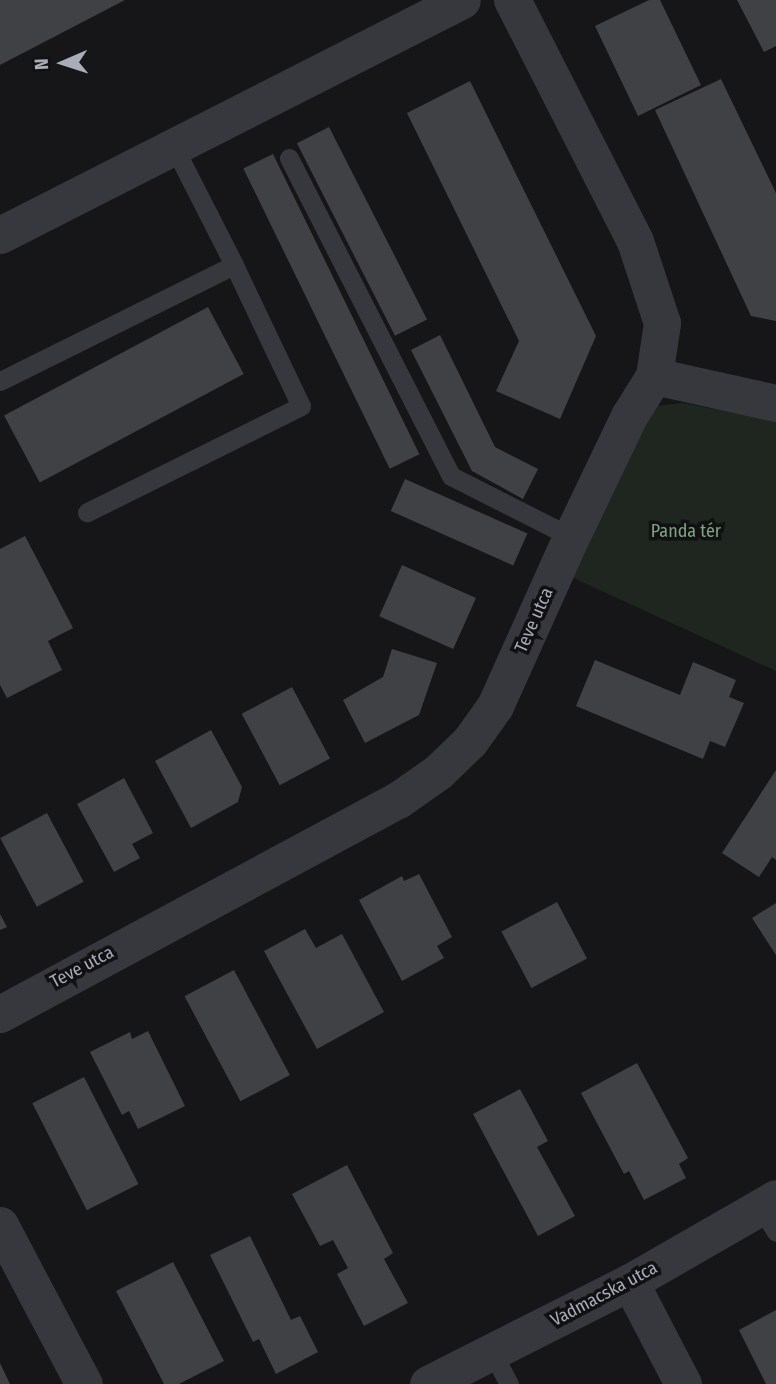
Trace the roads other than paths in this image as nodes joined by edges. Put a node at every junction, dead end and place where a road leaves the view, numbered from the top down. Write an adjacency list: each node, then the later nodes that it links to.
1 (462, 0): 3 (street)
2 (512, 0): 7 (street, Teve utca)
3 (174, 147): 5 (street); 6 (lane)
4 (289, 158): 11 (lane)
5 (0, 236)
6 (234, 265): 8 (lane); 10 (lane)
7 (654, 376): 9 (street); 11 (street, Teve utca)
8 (0, 381)
9 (776, 403)
10 (87, 512)
11 (571, 537): 12 (street, Teve utca)
12 (0, 1014)
13 (771, 1212): 15 (street, Vadmacska utca)
14 (0, 1225): 17 (street)
15 (631, 1282): 16 (street, Vadmacska utca); 20 (street)
16 (492, 1352): 18 (street, Vadmacska utca); 19 (lane)
17 (84, 1384)
18 (428, 1384)
19 (509, 1384)
20 (683, 1384)

